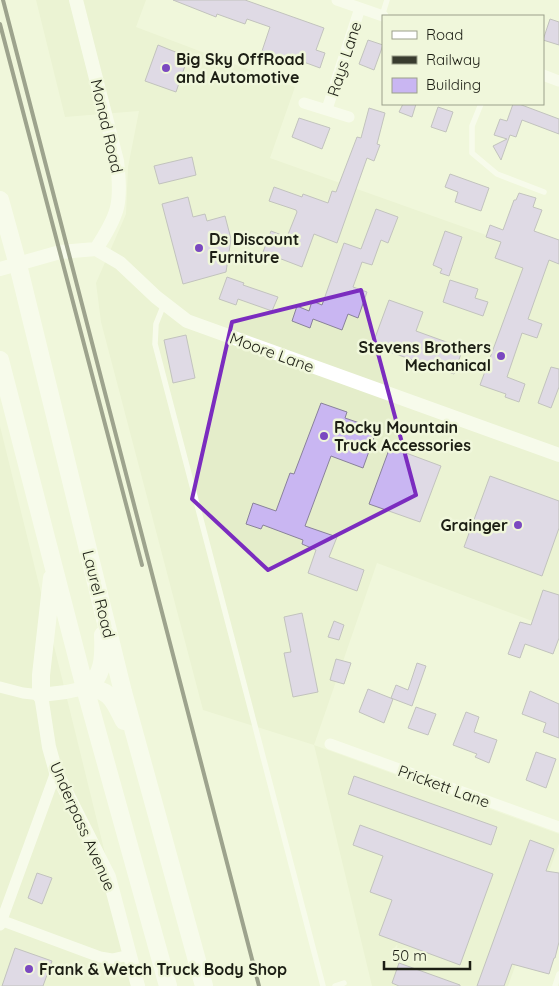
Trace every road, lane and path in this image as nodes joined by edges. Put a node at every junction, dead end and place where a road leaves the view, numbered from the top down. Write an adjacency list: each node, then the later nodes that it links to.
1 (76, 0): 15 (street, Monad Road)
2 (337, 0): 4 (street)
3 (387, 0): 5 (lane)
4 (360, 8): 6 (street); 11 (street, Rays Lane)
5 (382, 15)
6 (382, 16)
7 (544, 75): 8 (street)
8 (559, 81)
9 (304, 102): 11 (street, Rays Lane)
10 (481, 105): 13 (lane)
11 (327, 109): 12 (street, Rays Lane)
12 (349, 117)
13 (544, 192)
14 (0, 200): 17 (main road, Laurel Road)
15 (96, 249): 17 (street); 19 (street, Moore Lane)
16 (0, 251): 17 (main road)
17 (18, 265): 18 (street); 23 (main road, Laurel Road)
18 (0, 269)
19 (164, 304): 21 (street, Moore Lane); 38 (lane)
20 (0, 360): 22 (main road)
21 (559, 455)
22 (52, 563): 25 (main road); 26 (main road)
23 (100, 596): 25 (main road); 28 (main road, Laurel Road)
24 (0, 687): 26 (street)
25 (85, 688): 26 (street); 28 (main road); 36 (main road)
26 (41, 695): 29 (street, Underpass Avenue)
27 (330, 744): 30 (street, Prickett Lane)
28 (138, 748): 37 (main road, Laurel Road)
29 (56, 772): 31 (street); 32 (street, Underpass Avenue)
30 (559, 826)
31 (0, 922): 32 (street)
32 (130, 956): 35 (street, Underpass Avenue)
33 (559, 974): 40 (lane)
34 (344, 983): 39 (lane)
35 (138, 986)
36 (168, 986)
37 (204, 986)
38 (323, 986)
39 (334, 986)
40 (555, 986)

